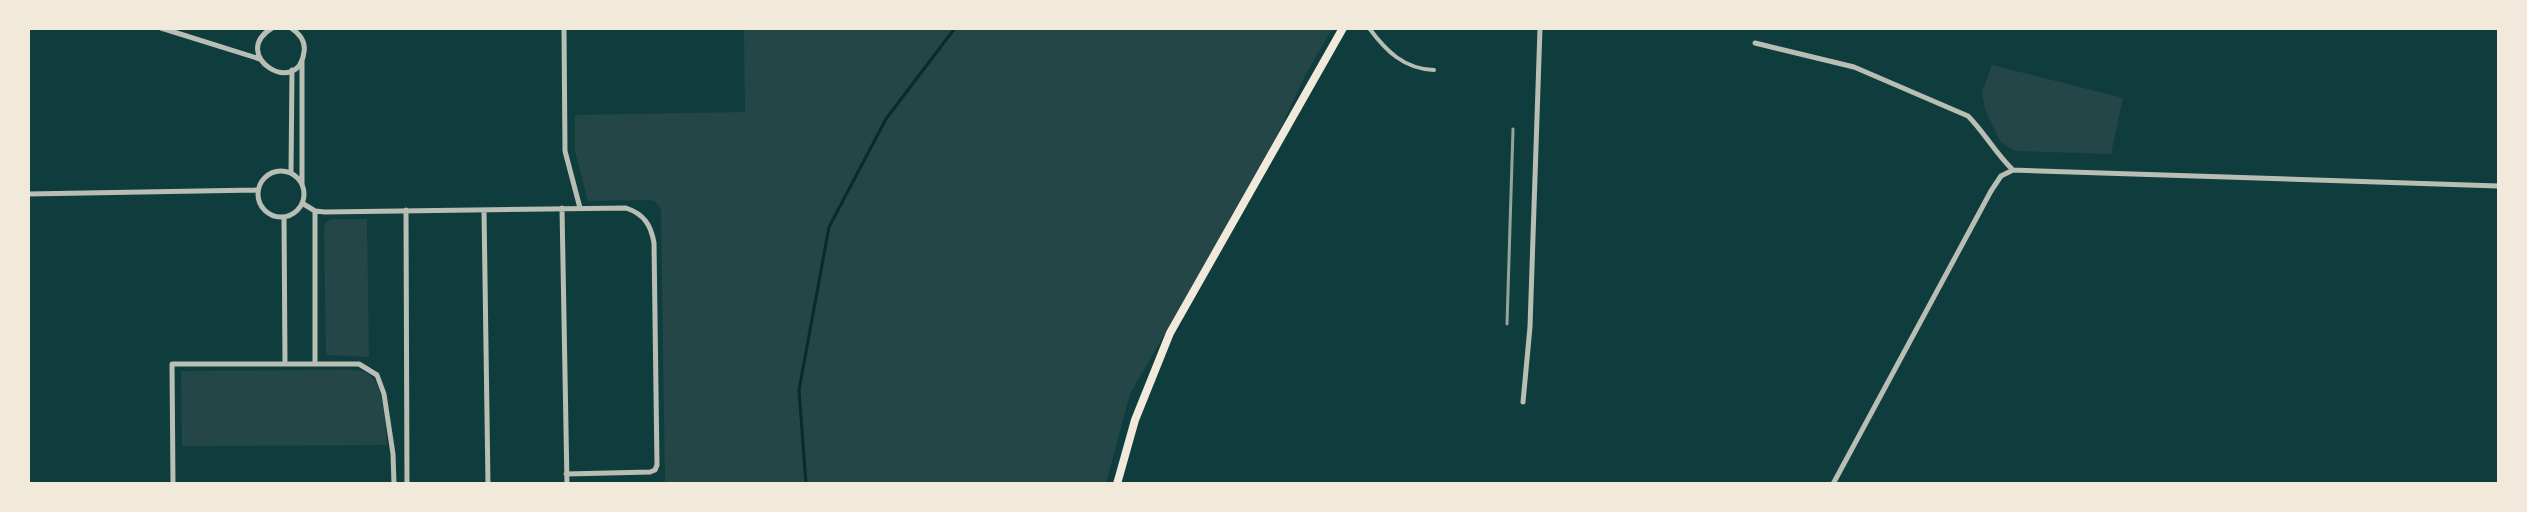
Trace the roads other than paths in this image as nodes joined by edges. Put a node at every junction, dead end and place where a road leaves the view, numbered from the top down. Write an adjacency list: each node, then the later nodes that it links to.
1 (161, 28): 10 (street)
2 (272, 28): 8 (street)
3 (291, 28): 11 (street)
4 (564, 28): 22 (street)
5 (1343, 28): 36 (main road)
6 (1369, 28): 13 (street)
7 (1540, 28): 29 (street)
8 (265, 31): 10 (street)
9 (1755, 43): 14 (street)
10 (260, 59): 12 (street)
11 (302, 61): 12 (street); 16 (street)
12 (292, 70): 15 (street)
13 (1434, 70)
14 (2013, 170): 17 (street); 37 (street)
15 (291, 173): 16 (street); 18 (street)
16 (302, 184): 20 (street)
17 (2499, 186)
18 (258, 190): 19 (street); 26 (street)
19 (28, 194)
20 (302, 203): 25 (street); 26 (street)
21 (562, 208): 22 (street); 24 (street); 30 (street)
22 (580, 208): 30 (street)
23 (406, 210): 24 (street); 25 (street); 33 (street)
24 (484, 210): 34 (street)
25 (315, 211): 28 (street)
26 (284, 217): 27 (street)
27 (285, 362): 28 (street); 31 (street)
28 (315, 362): 32 (street)
29 (1523, 402)
30 (566, 474): 35 (street)
31 (173, 483)
32 (394, 483)
33 (408, 483)
34 (488, 483)
35 (567, 483)
36 (1118, 483)
37 (1833, 483)

